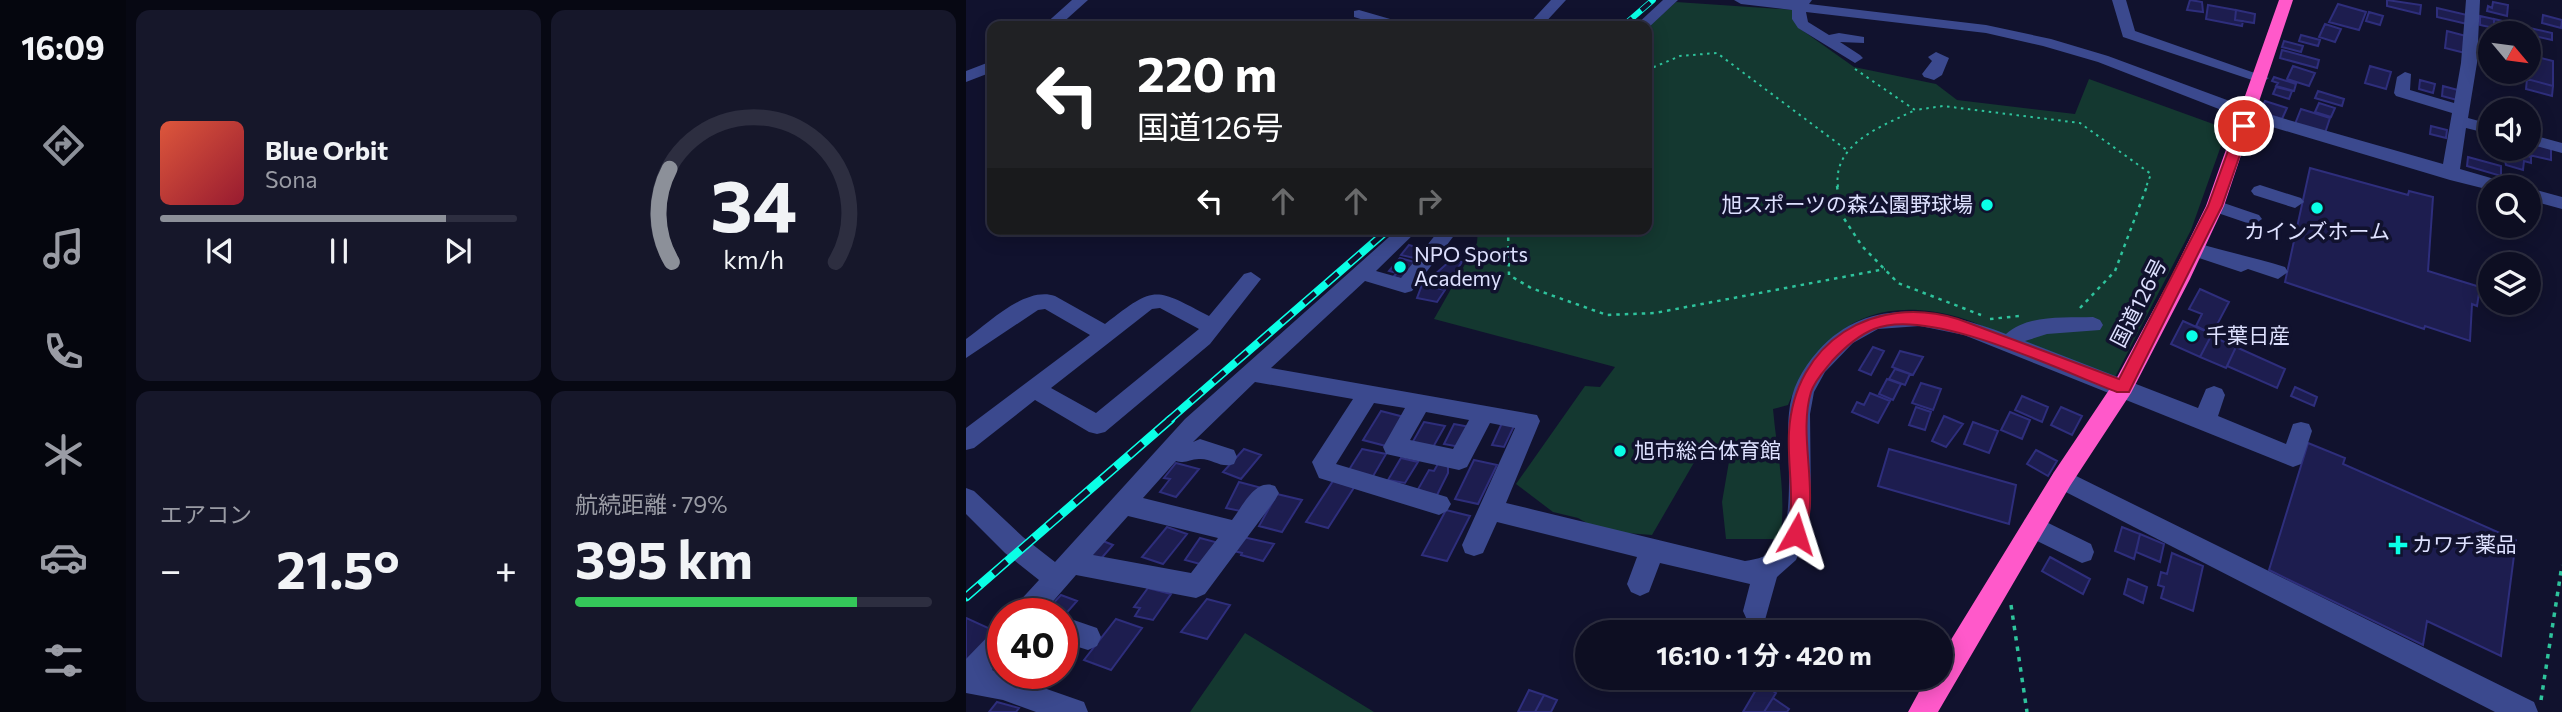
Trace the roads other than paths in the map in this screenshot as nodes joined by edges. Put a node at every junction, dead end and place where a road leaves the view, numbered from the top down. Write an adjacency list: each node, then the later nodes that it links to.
1 (1081, 0): 10 (street)
2 (1558, 0): 12 (street)
3 (1671, 0): 13 (street)
4 (1741, 0): 8 (street)
5 (2119, 0): 22 (street)
6 (2286, 0): 22 (highway, 国道126号)
7 (2473, 0): 24 (street)
8 (1802, 3): 15 (street); 23 (street)
9 (1359, 14): 11 (street)
10 (1056, 21)
11 (1382, 21)
12 (1539, 21)
13 (1648, 21)
14 (1859, 40): 15 (street)
15 (1826, 41): 17 (street)
16 (1936, 57): 19 (street)
17 (1852, 62)
18 (987, 68): 20 (street)
19 (1930, 74)
20 (966, 77)
21 (2405, 77): 24 (street)
22 (2261, 78): 23 (highway, 国道126号)
23 (2248, 114): 28 (street); 34 (highway, 国道126号)
24 (2459, 115): 25 (street); 28 (street)
25 (2478, 124)
26 (2541, 142): 27 (street)
27 (2562, 148)
28 (2450, 174): 29 (street)
29 (2478, 181)
30 (2260, 191): 32 (street)
31 (2541, 197): 33 (street)
32 (2295, 202)
33 (2562, 202)
34 (2215, 206): 35 (street); 38 (highway, 国道126号)
35 (2253, 219)
36 (1408, 235): 40 (street)
37 (1445, 235): 40 (street)
38 (2194, 249): 39 (street); 48 (highway, 国道126号)
39 (2278, 272)
40 (1361, 273): 47 (street)
41 (1251, 279): 43 (street)
42 (2093, 325): 45 (street)
43 (1213, 327): 44 (street); 49 (street)
44 (1106, 334): 46 (street); 49 (street)
45 (2009, 345): 48 (street); 71 (street)
46 (966, 350)
47 (1251, 373): 50 (street); 57 (street)
48 (2123, 387): 54 (street); 59 (highway, 国道126号)
49 (1034, 389): 56 (street)
50 (1369, 393): 52 (street); 63 (street)
51 (2214, 395): 54 (street)
52 (1420, 402): 53 (street); 53 (street)
53 (1483, 413): 64 (street)
54 (2206, 418): 55 (street)
55 (2301, 431)
56 (966, 441)
57 (1171, 449): 58 (street); 62 (street)
58 (1209, 458)
59 (2062, 479): 65 (highway, 国道126号); 81 (street)
60 (1267, 493): 66 (street)
61 (966, 498): 70 (street)
62 (1122, 504): 66 (street); 70 (street)
63 (1439, 504)
64 (1491, 510): 67 (street); 68 (street)
65 (2034, 527): 69 (street); 80 (highway, 国道126号)
66 (1238, 532): 70 (street)
67 (1474, 545)
68 (1652, 550): 71 (street); 72 (street)
69 (2082, 552)
70 (1065, 571): 73 (street)
71 (1766, 572): 74 (street)
72 (1640, 584)
73 (1040, 598)
74 (1756, 611)
75 (1078, 634): 76 (street)
76 (1088, 637)
77 (987, 657): 78 (street)
78 (967, 679): 79 (street)
79 (1074, 712)
80 (1922, 712)
81 (2524, 712)

